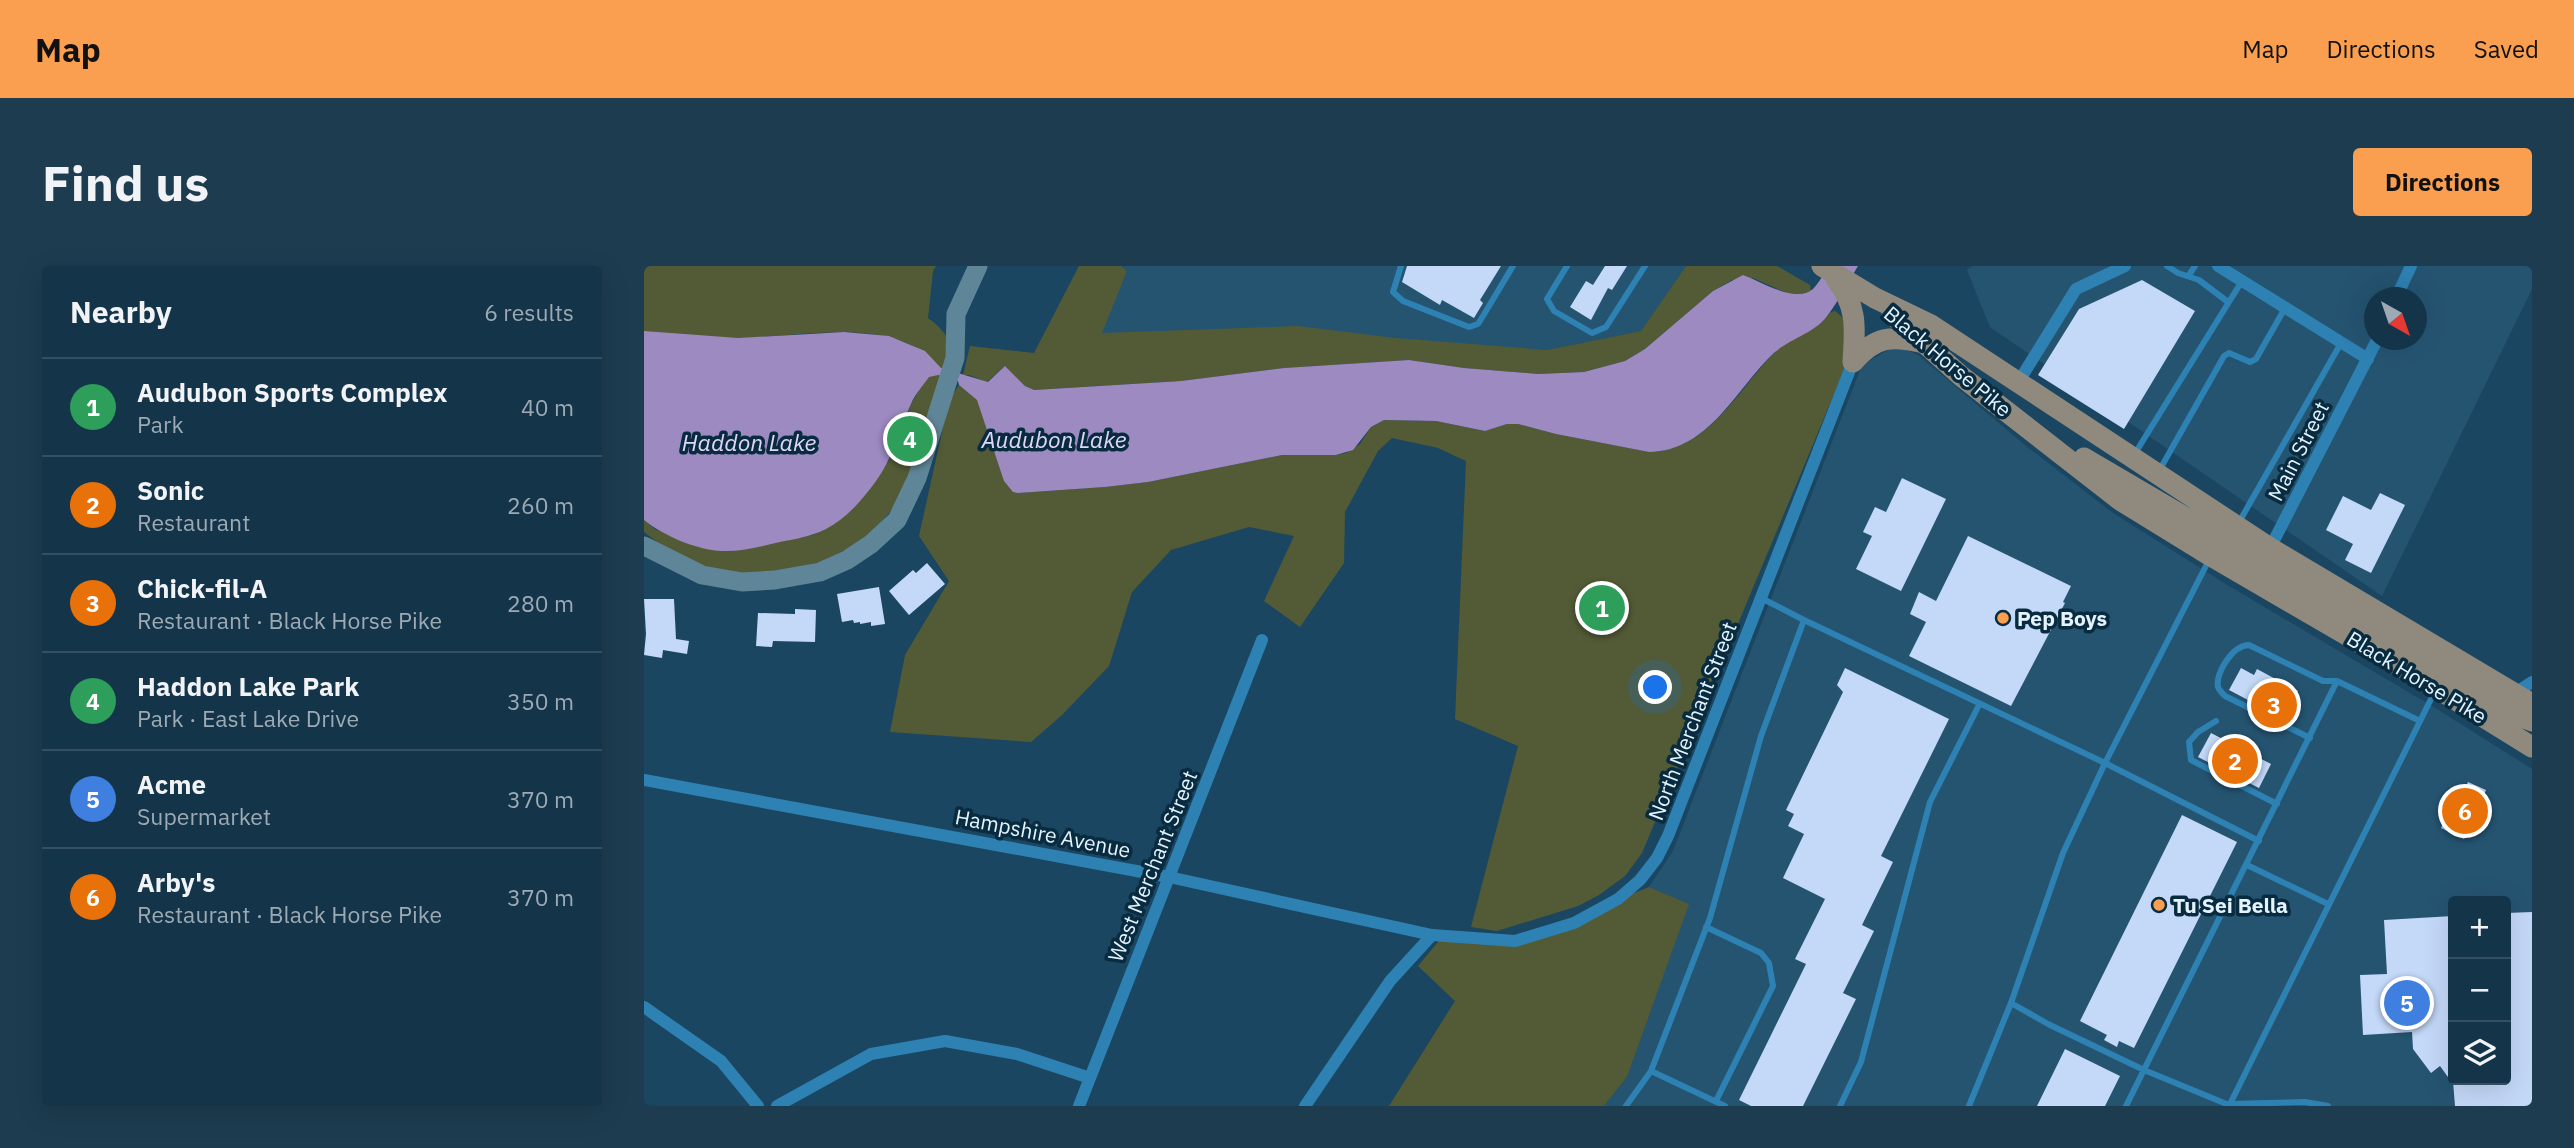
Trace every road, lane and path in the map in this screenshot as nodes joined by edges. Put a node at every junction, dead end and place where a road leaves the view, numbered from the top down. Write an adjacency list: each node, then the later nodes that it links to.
1 (978, 266): 28 (street)
2 (1401, 266): 3 (lane)
3 (1513, 266)
4 (1567, 266): 5 (lane)
5 (1646, 266)
6 (2125, 266): 24 (street)
7 (2167, 266): 12 (lane)
8 (2195, 266): 12 (lane)
9 (2218, 266): 13 (street)
10 (2411, 266): 14 (street)
11 (1826, 269): 15 (main road)
12 (2189, 275): 17 (lane)
13 (2242, 281): 17 (lane); 18 (street)
14 (2401, 287)
15 (1852, 290): 16 (main road); 23 (main road)
16 (1875, 298): 20 (main road, Black Horse Pike); 24 (main road, Black Horse Pike)
17 (2228, 302): 25 (lane)
18 (2285, 308): 19 (street); 26 (lane)
19 (2341, 343): 22 (street); 27 (lane)
20 (1926, 344): 23 (main road); 27 (main road, Black Horse Pike)
21 (2372, 350): 22 (street, Main Street)
22 (2368, 359): 29 (street, Main Street)
23 (1853, 362): 30 (street, North Merchant Street)
24 (2019, 381): 25 (main road, Black Horse Pike)
25 (2133, 457): 26 (main road, Black Horse Pike)
26 (2158, 473): 27 (main road, Black Horse Pike)
27 (2226, 536): 29 (main road, Black Horse Pike); 29 (main road); 42 (lane)
28 (644, 546)
29 (2261, 564): 34 (main road, Black Horse Pike); 35 (main road, Black Horse Pike); 38 (main road)
30 (1761, 598): 31 (lane); 50 (street, North Merchant Street)
31 (1804, 620): 36 (lane); 49 (lane)
32 (1262, 640): 47 (street, West Merchant Street)
33 (2337, 681): 37 (lane); 40 (lane); 40 (lane)
34 (2436, 688): 37 (lane); 41 (main road, Black Horse Pike)
35 (2527, 693)
36 (1979, 705): 42 (lane); 64 (lane)
37 (2420, 721): 48 (lane)
38 (2532, 721)
39 (2216, 722): 44 (lane)
40 (2310, 738): 44 (lane)
41 (2532, 747)
42 (2105, 763): 45 (lane); 51 (lane)
43 (644, 780): 47 (street, Hampshire Avenue)
44 (2277, 804): 45 (lane)
45 (2259, 841): 46 (lane)
46 (2247, 865): 48 (lane); 53 (lane)
47 (1169, 877): 50 (street, Hampshire Avenue); 55 (street, West Merchant Street)
48 (2328, 904): 57 (lane)
49 (1706, 927): 54 (lane); 56 (lane)
50 (1432, 935): 61 (street)
51 (2011, 1003): 53 (lane); 65 (lane)
52 (644, 1007): 58 (street)
53 (2144, 1070): 57 (lane); 66 (lane)
54 (1651, 1071): 56 (lane); 62 (lane)
55 (1090, 1077): 59 (street); 60 (street, West Merchant Street)
56 (1716, 1101): 63 (lane)
57 (2229, 1105): 67 (lane)
58 (758, 1106)
59 (776, 1106)
60 (1079, 1106)
61 (1305, 1106)
62 (1626, 1106)
63 (1725, 1106)
64 (1840, 1106)
65 (1969, 1106)
66 (2126, 1106)
67 (2328, 1106)

